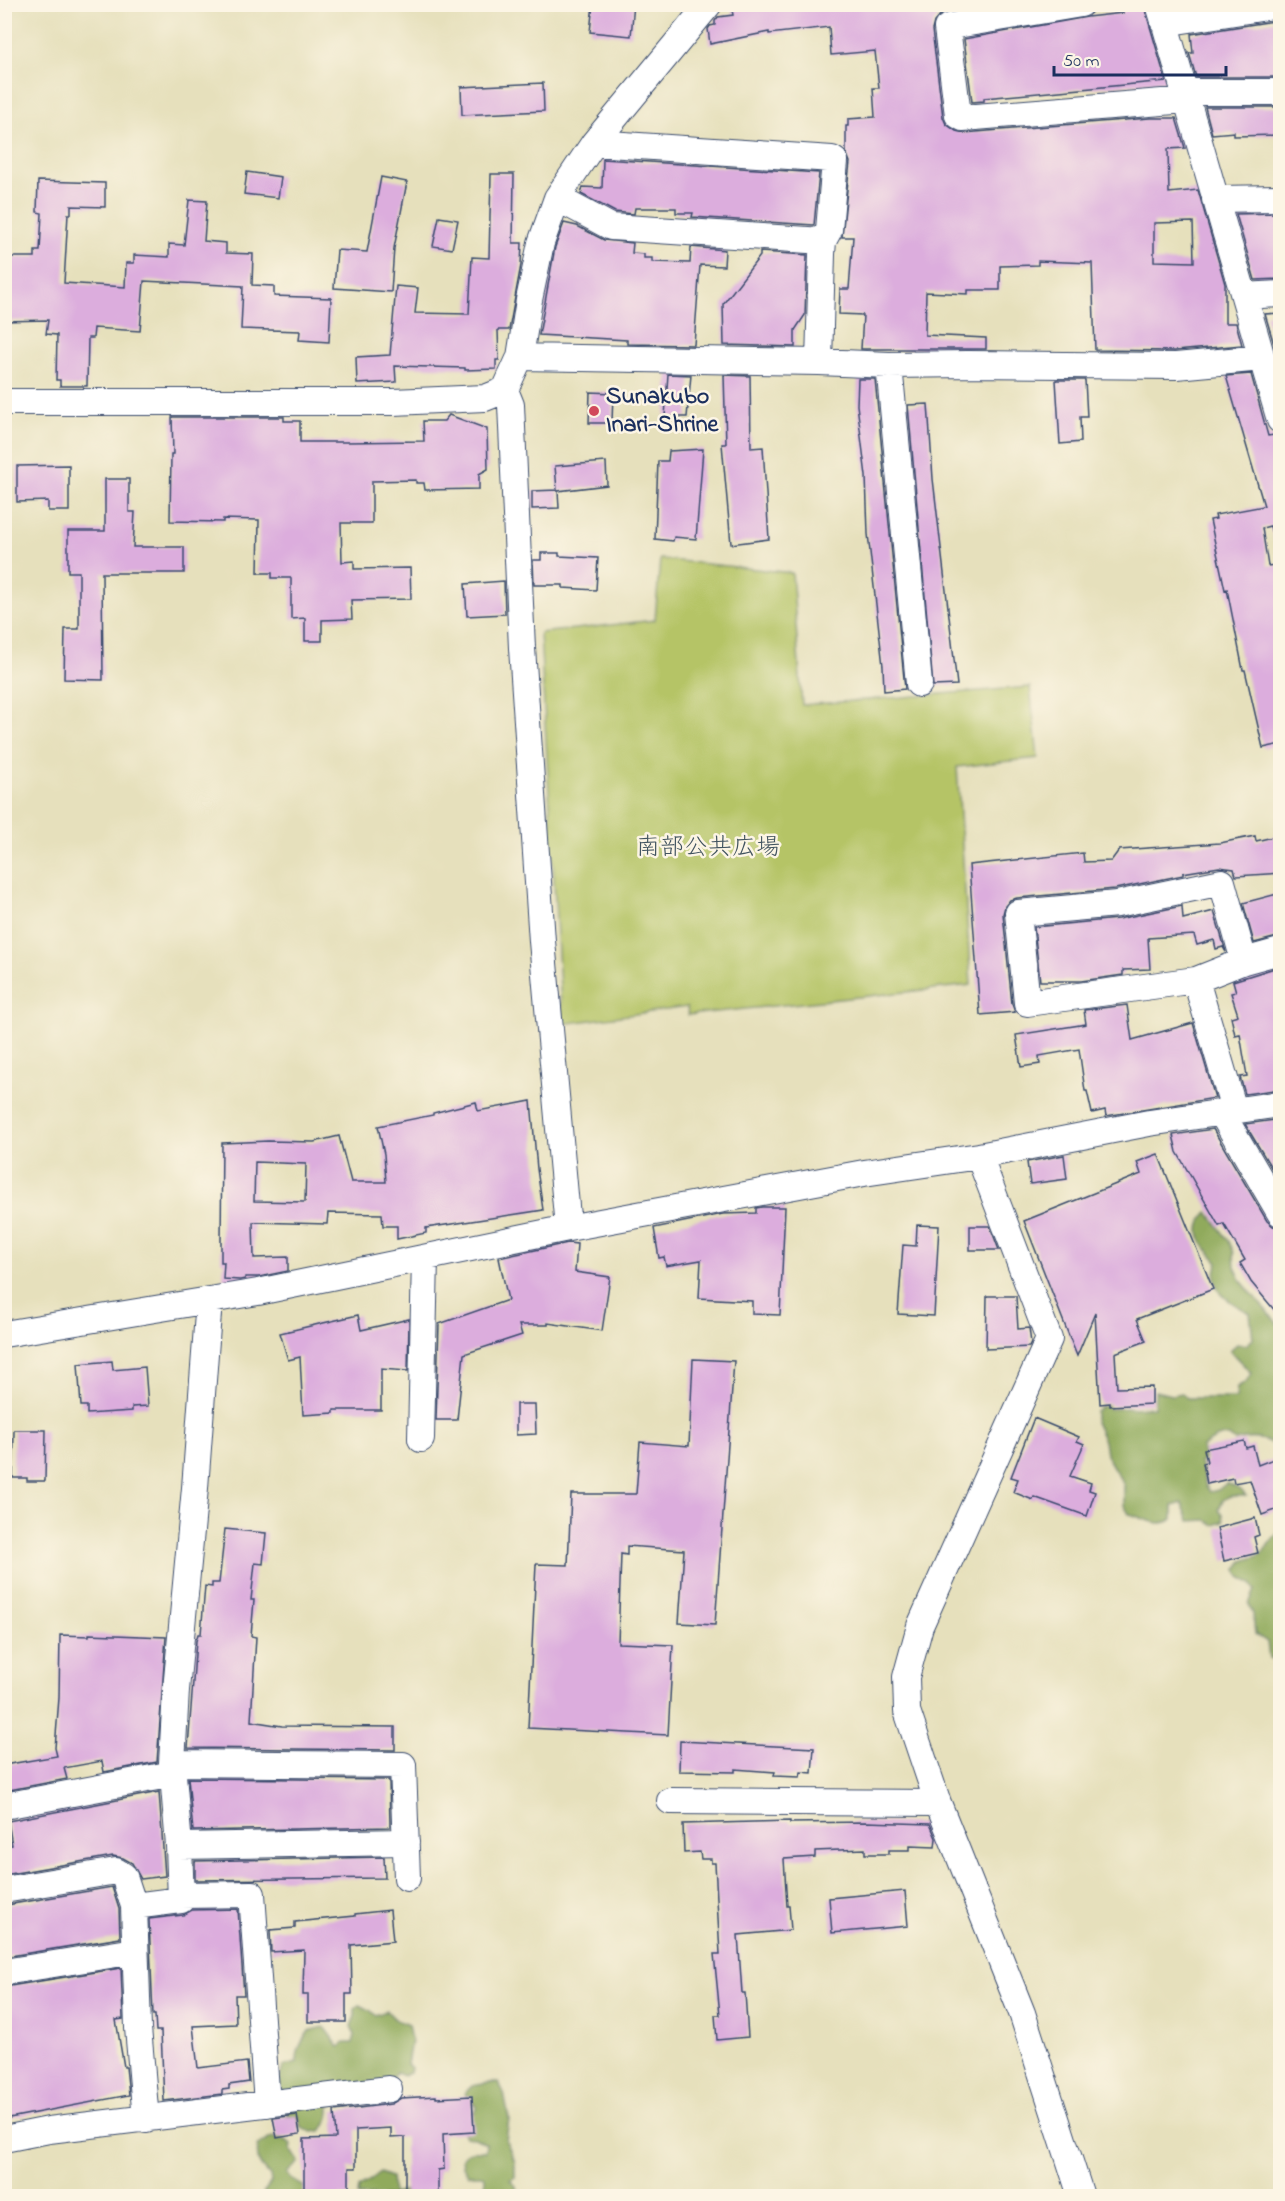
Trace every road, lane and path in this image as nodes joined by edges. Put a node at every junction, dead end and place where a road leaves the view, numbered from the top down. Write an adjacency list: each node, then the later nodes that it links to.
1 (709, 4): 7 (street)
2 (1081, 4): 6 (street)
3 (1281, 4): 4 (street)
4 (1162, 14): 6 (street)
5 (1281, 92): 6 (street)
6 (1186, 96): 10 (street)
7 (594, 143): 8 (street); 11 (street)
8 (557, 198): 11 (street); 14 (street)
9 (1281, 198): 10 (street)
10 (1215, 200): 13 (street)
11 (823, 241): 16 (street)
12 (1281, 294): 13 (street)
13 (1244, 296): 15 (street)
14 (520, 357): 16 (street); 18 (street)
15 (1262, 358): 17 (street); 20 (street)
16 (819, 362): 17 (street)
17 (890, 365): 21 (street)
18 (505, 390): 19 (street); 29 (street)
19 (4, 402)
20 (1281, 420)
21 (919, 684)
22 (1281, 951): 23 (street)
23 (1244, 960): 24 (street); 24 (street)
24 (1196, 980): 26 (street)
25 (1281, 1104): 26 (street)
26 (1228, 1111): 27 (street); 28 (street)
27 (979, 1156): 29 (street); 36 (street)
28 (1281, 1213)
29 (568, 1228): 30 (street)
30 (425, 1258): 31 (street); 33 (street)
31 (209, 1300): 32 (street); 34 (street)
32 (4, 1334)
33 (421, 1439)
34 (172, 1769): 37 (street); 38 (street); 39 (street)
35 (670, 1801): 36 (street)
36 (938, 1803): 50 (street)
37 (4, 1806)
38 (406, 1842): 39 (street); 40 (street)
39 (179, 1846): 42 (street)
40 (407, 1878)
41 (4, 1890): 43 (street)
42 (181, 1895): 43 (street); 47 (street)
43 (134, 1906): 44 (street)
44 (135, 1951): 45 (street); 48 (street)
45 (4, 1972)
46 (389, 2089): 47 (street)
47 (267, 2104): 48 (street)
48 (146, 2120): 49 (street)
49 (4, 2139)
50 (1081, 2196)

